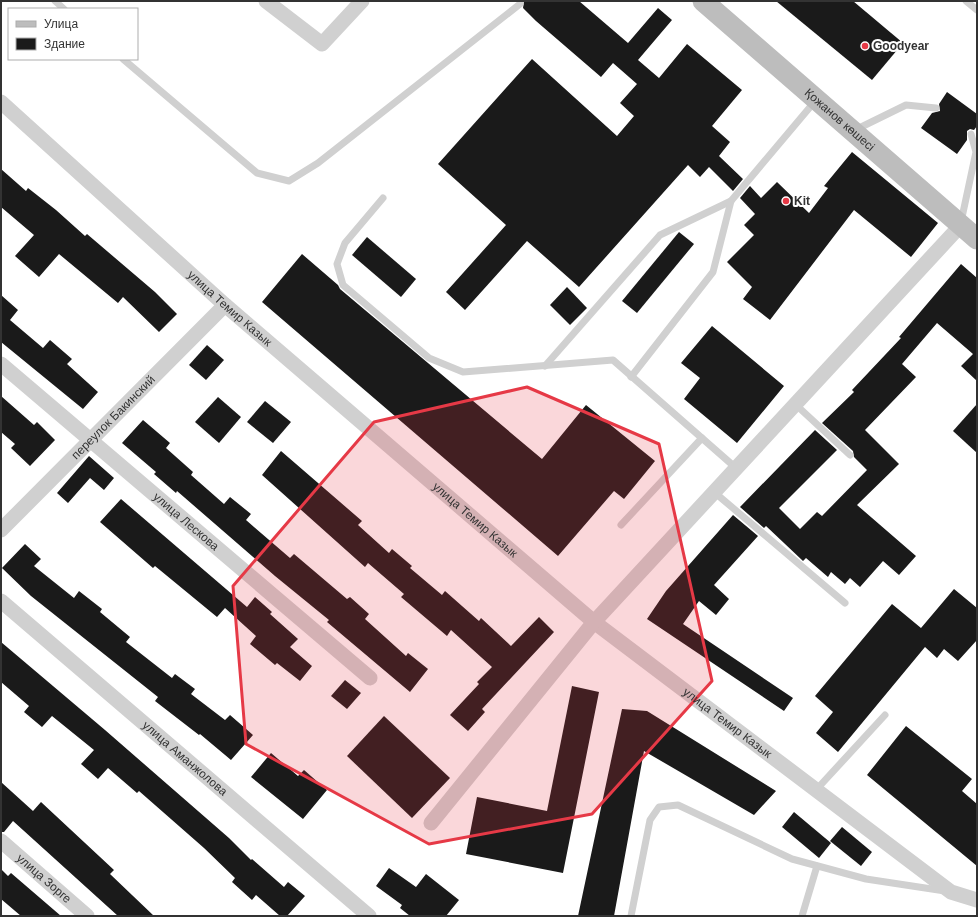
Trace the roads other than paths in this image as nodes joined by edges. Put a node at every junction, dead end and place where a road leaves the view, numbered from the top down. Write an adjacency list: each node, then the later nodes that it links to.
1 (55, 1): 7 (lane)
2 (266, 1): 3 (street)
3 (362, 1)
4 (703, 1): 10 (main road, Қожанов көшесі)
5 (966, 1): 8 (lane)
6 (520, 4): 9 (lane)
7 (63, 8)
8 (977, 10)
9 (124, 60)
10 (817, 100): 13 (main road, Қожанов көшесі); 16 (lane)
11 (1, 102): 19 (street, улица Темир Казык)
12 (936, 108): 13 (lane)
13 (853, 131): 17 (main road, Қожанов көшесі)
14 (971, 134): 17 (lane)
15 (383, 198): 21 (lane)
16 (731, 201): 21 (lane); 22 (lane)
17 (961, 224): 18 (main road, Қожанов көшесі); 23 (street)
18 (977, 239)
19 (225, 304): 25 (street, переулок Бакинский); 33 (street, улица Темир Казык)
20 (1, 364): 25 (street, улица Лескова)
21 (545, 366): 22 (lane)
22 (631, 377): 24 (lane)
23 (795, 404): 26 (lane); 27 (street)
24 (702, 438): 27 (lane); 29 (lane)
25 (91, 440): 30 (street, переулок Бакинский); 34 (street, улица Лескова)
26 (850, 455)
27 (736, 468): 28 (street)
28 (714, 492): 32 (lane); 33 (street)
29 (621, 526)
30 (1, 530)
31 (1, 601): 43 (street, улица Аманжолова)
32 (844, 603)
33 (594, 622): 36 (street, улица Темир Казык); 37 (street)
34 (370, 678)
35 (885, 715): 36 (lane)
36 (816, 790): 40 (street, улица Темир Казык)
37 (430, 823)
38 (1, 841): 42 (street, улица Зорге)
39 (817, 866): 40 (lane); 44 (lane); 45 (lane)
40 (951, 892): 41 (street, улица Темир Казык)
41 (977, 900)
42 (87, 916)
43 (369, 916)
44 (631, 916)
45 (802, 916)

